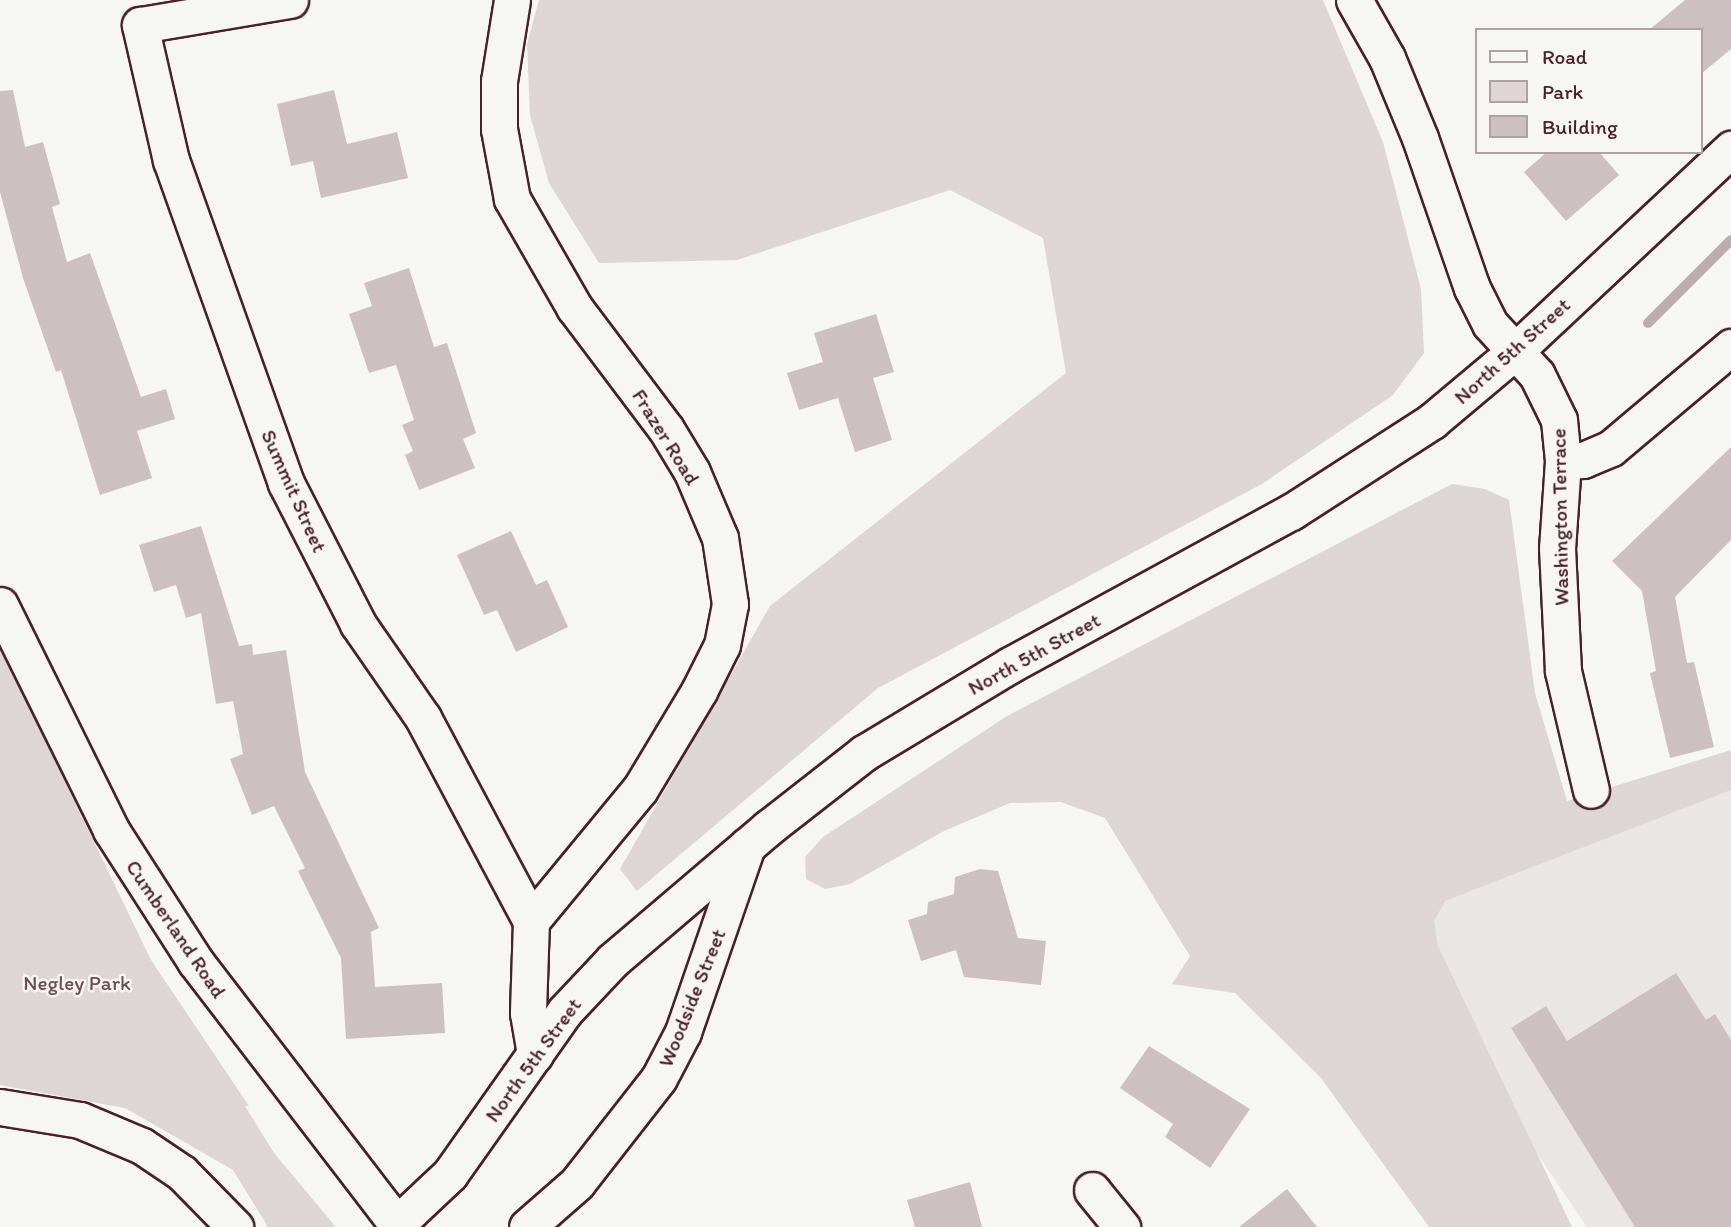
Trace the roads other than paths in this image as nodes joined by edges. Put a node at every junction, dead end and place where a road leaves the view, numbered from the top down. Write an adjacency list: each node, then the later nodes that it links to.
1 (290, 0): 11 (street, Summit Street)
2 (512, 0): 11 (street, Frazer Road)
3 (1354, 0): 6 (street, Washington Terrace)
4 (1731, 149): 6 (street, North 5th Street)
5 (1731, 347): 7 (street)
6 (1513, 353): 7 (street, Washington Terrace); 10 (street, North 5th Street)
7 (1563, 461): 9 (street, Washington Terrace)
8 (0, 605): 15 (street, Cumberland Road)
9 (1591, 790)
10 (747, 846): 12 (street, North 5th Street); 17 (street, Woodside Street)
11 (531, 921): 12 (street)
12 (535, 1054): 15 (street, North 5th Street)
13 (0, 1107): 16 (street)
14 (1092, 1191): 18 (street)
15 (398, 1226)
16 (235, 1227)
17 (527, 1227)
18 (1122, 1227)

